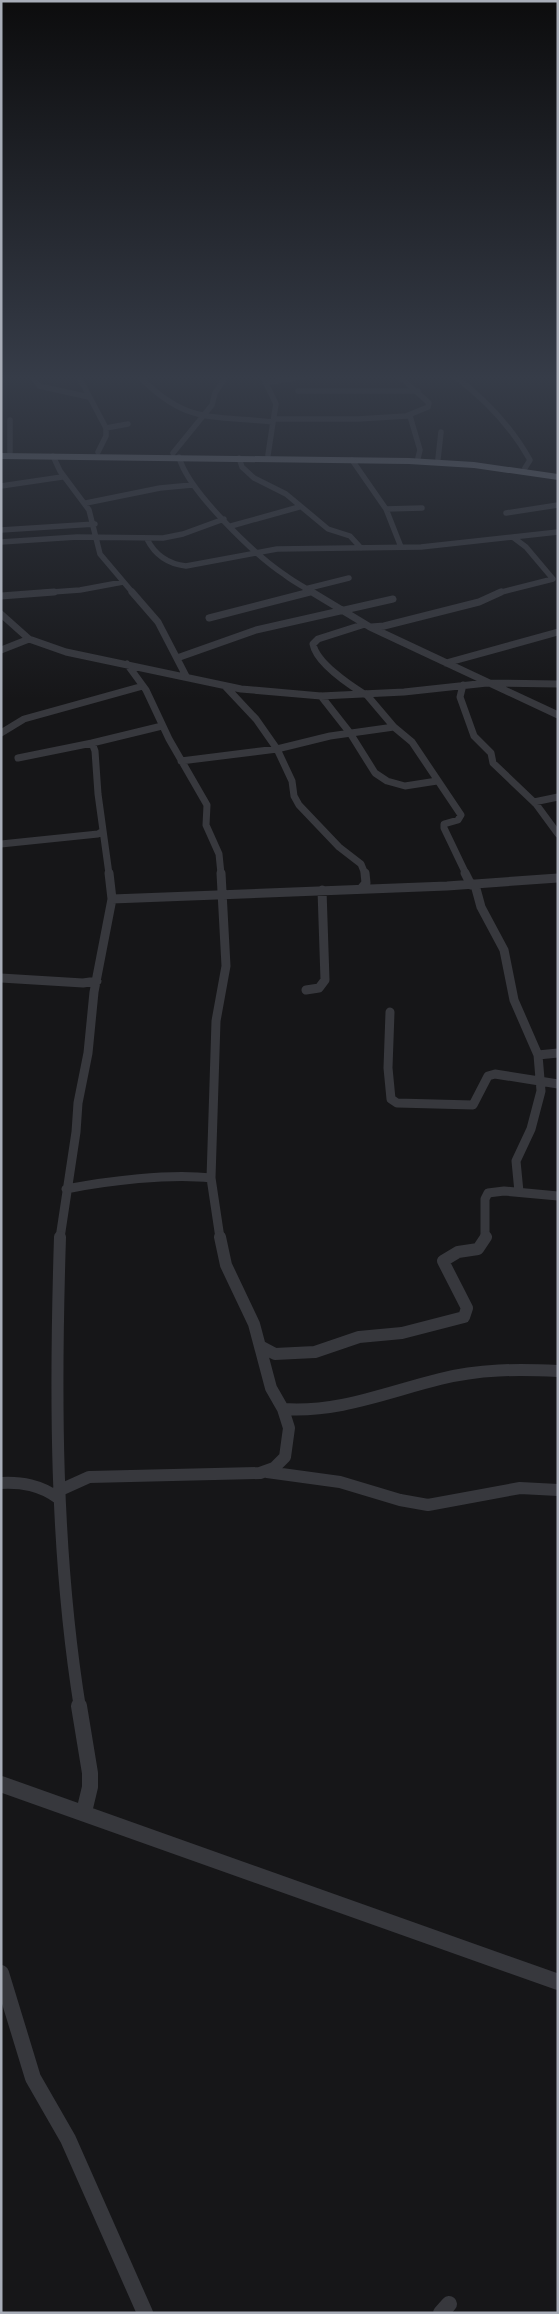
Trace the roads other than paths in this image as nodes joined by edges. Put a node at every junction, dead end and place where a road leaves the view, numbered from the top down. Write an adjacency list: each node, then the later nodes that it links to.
1 (21, 483): 6 (street)
2 (68, 483): 7 (street)
3 (264, 483): 9 (street)
4 (368, 483): 11 (street)
5 (192, 485): 7 (street); 13 (street)
6 (1, 486)
7 (86, 503): 14 (street)
8 (558, 505): 12 (street)
9 (300, 507): 15 (street); 23 (street)
10 (422, 508): 11 (street)
11 (386, 509): 22 (street)
12 (506, 513)
13 (224, 519): 15 (street); 20 (street)
14 (95, 524): 16 (street); 18 (street)
15 (231, 526): 24 (street)
16 (1, 530)
17 (558, 532): 19 (street)
18 (97, 537): 20 (street); 21 (street); 26 (street)
19 (514, 538): 22 (street); 34 (street)
20 (147, 539): 24 (street)
21 (1, 542)
22 (401, 547): 23 (street)
23 (361, 548): 24 (street)
24 (256, 552): 27 (street)
25 (349, 578): 27 (street)
26 (123, 582): 28 (street); 38 (street)
27 (308, 590): 30 (street); 32 (street)
28 (1, 596)
29 (393, 599): 30 (street)
30 (340, 609): 33 (street); 38 (street)
31 (1, 614): 36 (street)
32 (209, 618)
33 (368, 625): 34 (street); 48 (street)
34 (383, 629): 39 (street)
35 (558, 632): 39 (street)
36 (29, 639): 37 (street); 40 (street)
37 (1, 650)
38 (177, 658): 42 (street)
39 (446, 663): 41 (street)
40 (126, 664): 42 (street); 47 (street)
41 (464, 672): 43 (street); 46 (street)
42 (186, 676): 45 (street)
43 (487, 683): 44 (street); 46 (street); 52 (street)
44 (558, 684)
45 (224, 685): 51 (street); 58 (street)
46 (460, 685): 49 (street); 63 (street)
47 (143, 686): 53 (street); 55 (street)
48 (352, 687): 49 (street); 50 (street)
49 (365, 694): 50 (street); 54 (street)
50 (348, 695): 51 (street)
51 (321, 696): 56 (street)
52 (558, 714)
53 (162, 726): 57 (street); 60 (street)
54 (394, 727): 56 (street); 61 (street)
55 (1, 733)
56 (350, 733): 58 (street); 61 (street)
57 (92, 743): 59 (street); 64 (street)
58 (277, 749): 60 (street); 69 (street)
59 (18, 758)
60 (181, 761): 71 (street)
61 (437, 781): 68 (street)
62 (558, 798): 63 (street)
63 (534, 802): 65 (street)
64 (101, 834): 66 (street); 72 (street)
65 (558, 834)
66 (1, 844)
67 (558, 878): 68 (street)
68 (473, 885): 69 (street); 78 (street)
69 (364, 886): 70 (street)
70 (322, 890): 71 (street); 75 (street)
71 (223, 893): 72 (street); 81 (street)
72 (112, 899): 74 (street)
73 (1, 978): 74 (street)
74 (97, 981): 82 (street)
75 (306, 990)
76 (390, 1012): 80 (street)
77 (558, 1053): 78 (street)
78 (538, 1055): 80 (street)
79 (555, 1084): 80 (street)
80 (540, 1087): 83 (street)
81 (211, 1173): 82 (street); 85 (street)
82 (66, 1189): 97 (street)
83 (519, 1192): 84 (street); 86 (street)
84 (558, 1196)
85 (260, 1346): 86 (street); 87 (street)
86 (275, 1354): 87 (street)
87 (263, 1360): 89 (street)
88 (558, 1371): 90 (street)
89 (283, 1409): 90 (street); 91 (street)
90 (296, 1411): 91 (street)
91 (288, 1423): 92 (street)
92 (285, 1457): 93 (street); 94 (street)
93 (265, 1472): 94 (street); 97 (street)
94 (295, 1475): 96 (street)
95 (1, 1483): 97 (street)
96 (558, 1490)
97 (58, 1494): 99 (street)
98 (1, 1784): 99 (street)
99 (84, 1812): 101 (street)
100 (1, 1973): 102 (street)
101 (558, 1982)
102 (145, 2313)

